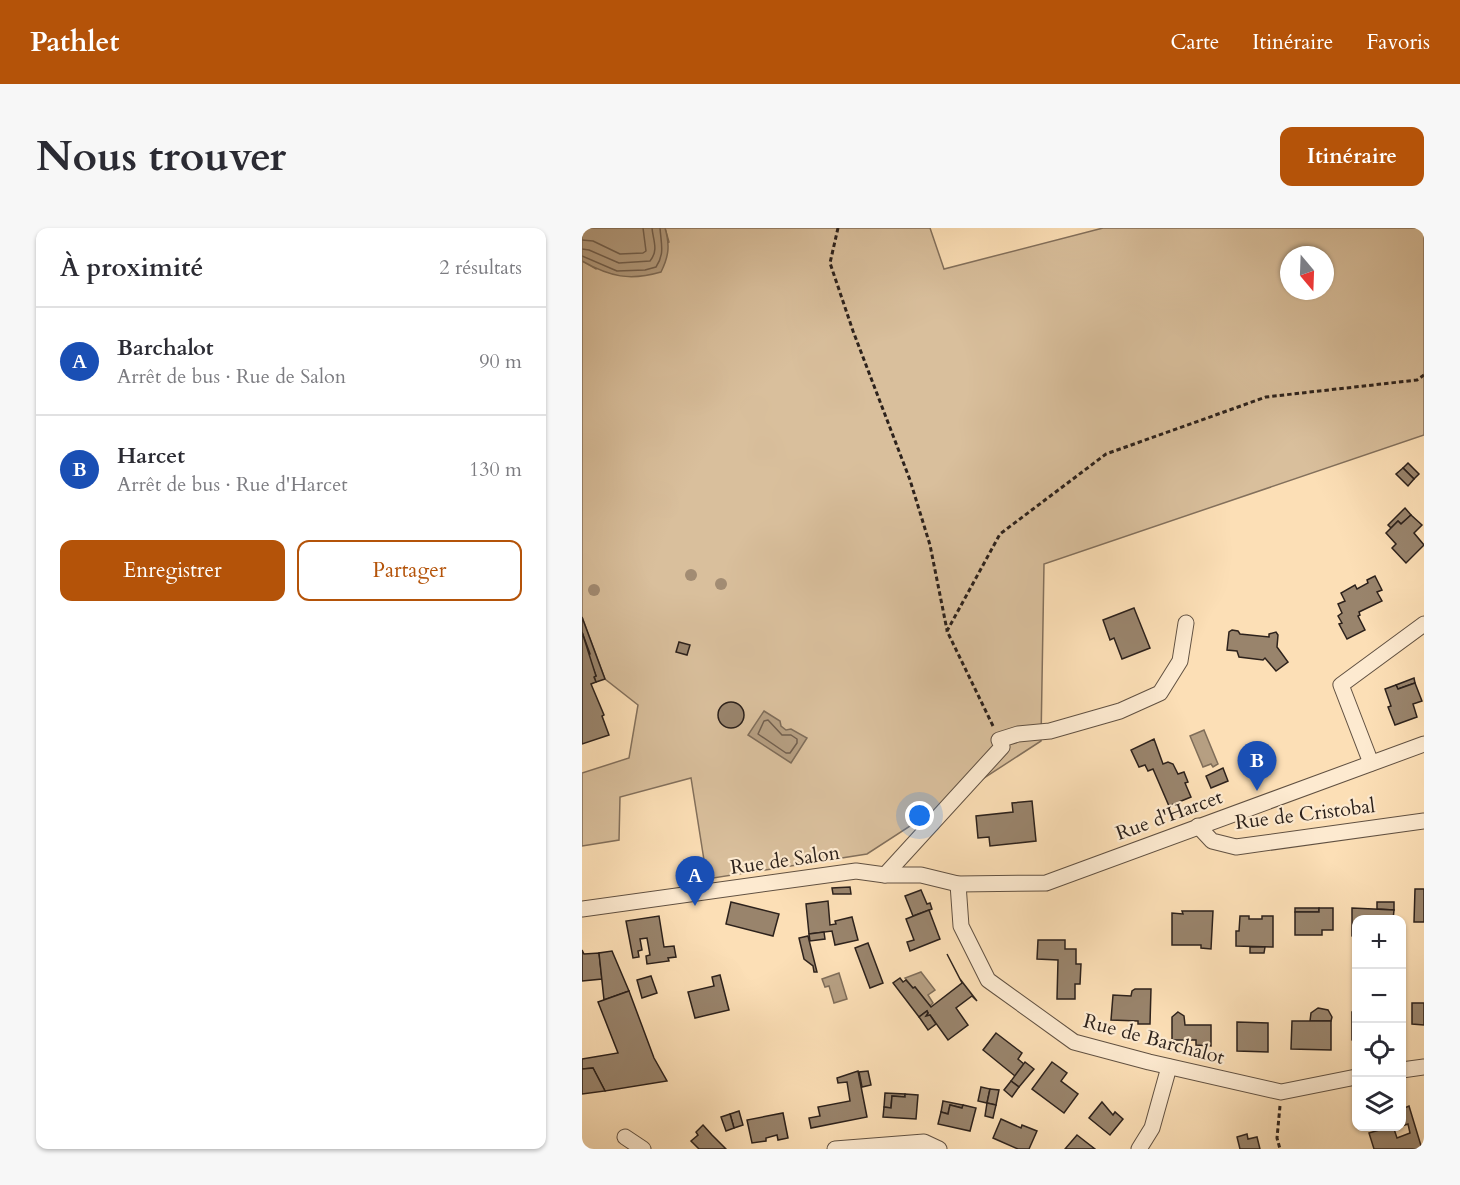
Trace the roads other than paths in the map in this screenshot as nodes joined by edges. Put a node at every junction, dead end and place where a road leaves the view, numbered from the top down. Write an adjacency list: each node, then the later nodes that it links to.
1 (1186, 622): 7 (street)
2 (1424, 624): 4 (street)
3 (1424, 744): 4 (street, Rue d'Harcet)
4 (1371, 763): 6 (street, Rue d'Harcet)
5 (1424, 821): 6 (street, Rue de Cristobal)
6 (1198, 826): 8 (street, Rue d'Harcet)
7 (885, 875): 8 (street, Rue de Salon); 9 (street, Rue de Salon)
8 (958, 884): 10 (street, Rue de Barchalot)
9 (582, 909)
10 (1168, 1067): 13 (street, Rue de Barchalot); 18 (street)
11 (1424, 1067): 12 (street)
12 (1406, 1069)
13 (1352, 1078)
14 (625, 1137): 15 (street)
15 (643, 1149)
16 (835, 1149): 17 (street)
17 (939, 1149)
18 (1139, 1149)

